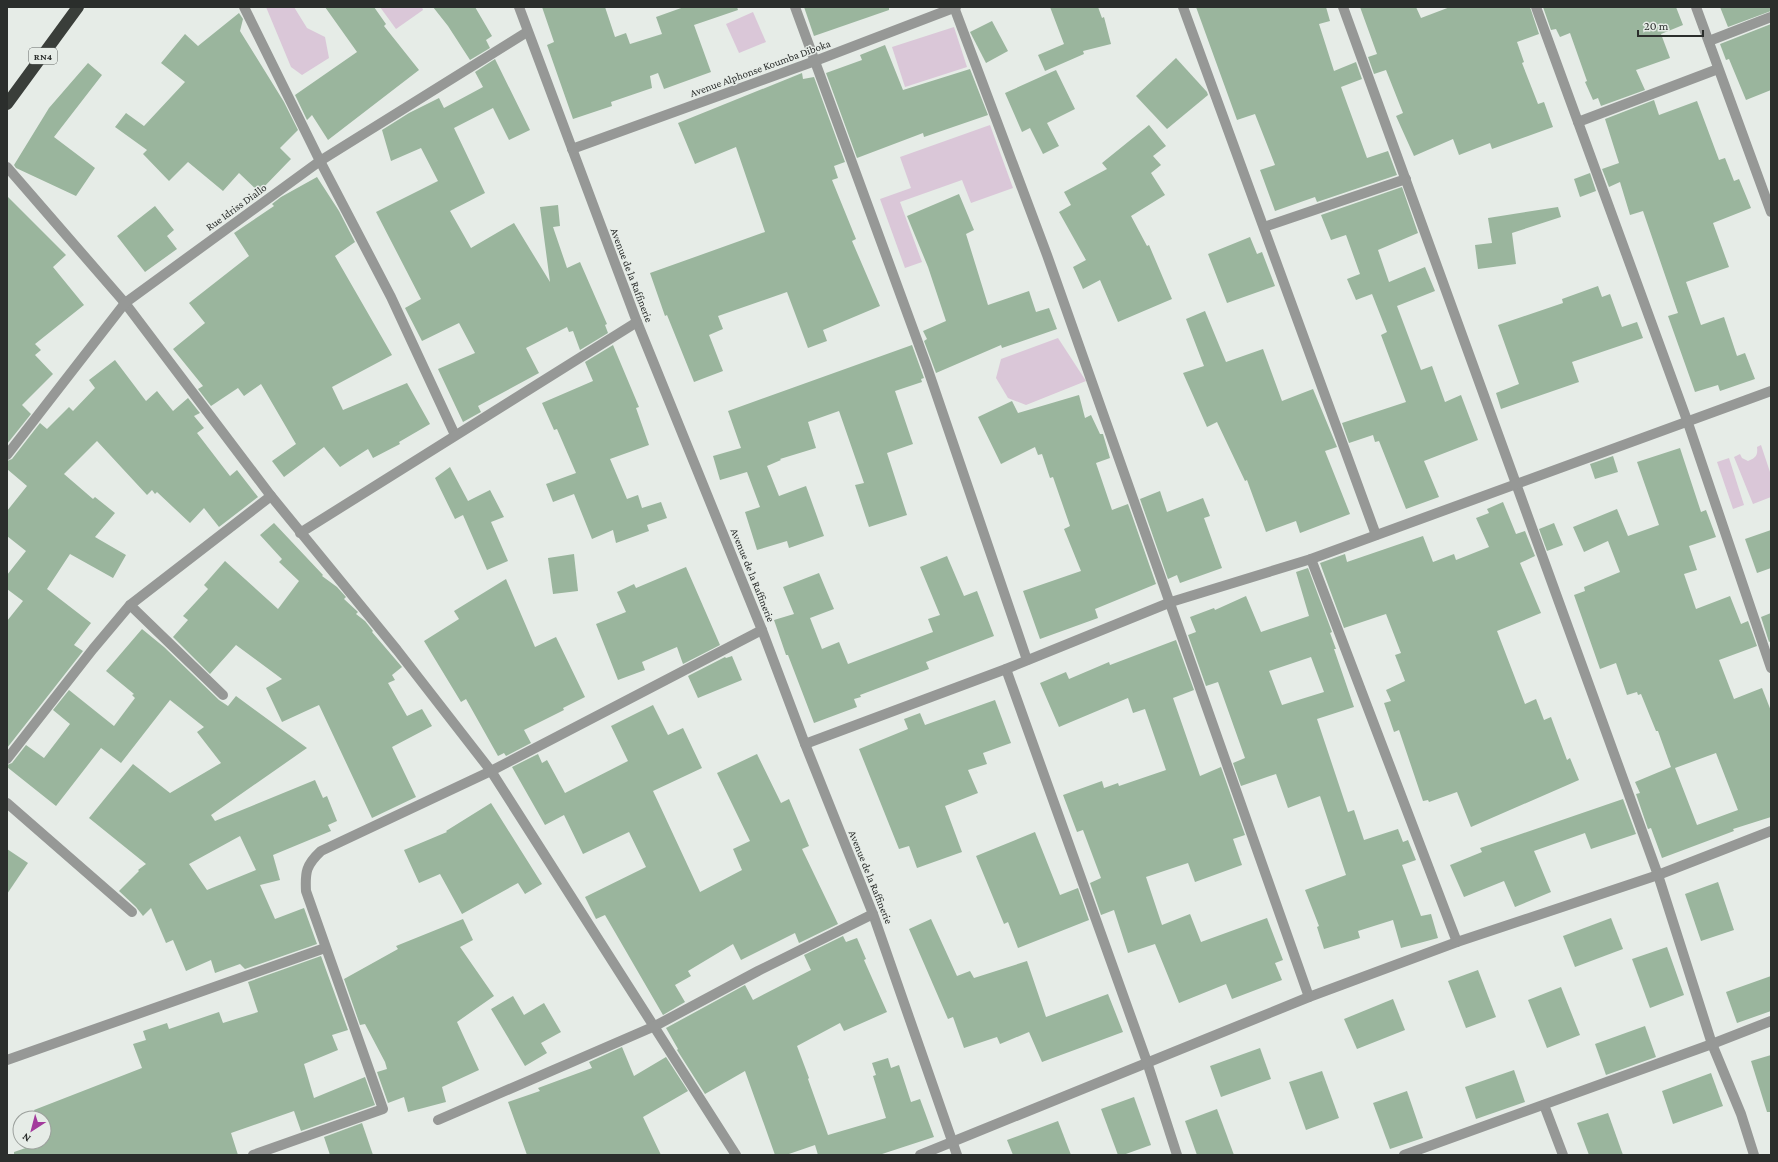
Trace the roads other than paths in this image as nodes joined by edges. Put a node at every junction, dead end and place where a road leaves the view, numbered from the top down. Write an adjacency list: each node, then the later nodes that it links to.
1 (78, 7): 15 (highway, RN4)
2 (244, 7): 18 (street)
3 (519, 7): 11 (street, Avenue de la Raffinerie)
4 (795, 7): 13 (street)
5 (955, 7): 13 (street, Avenue Alphonse Koumba Diboka); 34 (street)
6 (1184, 7): 22 (street)
7 (1343, 7): 20 (street)
8 (1536, 7): 16 (street)
9 (1696, 7): 12 (street)
10 (1771, 16): 12 (street)
11 (527, 32): 17 (street, Avenue de la Raffinerie); 18 (street, Rue Idriss Diallo)
12 (1709, 41): 14 (street)
13 (815, 61): 17 (street, Avenue Alphonse Koumba Diboka); 37 (street)
14 (1718, 69): 16 (street); 21 (street)
15 (7, 104)
16 (1578, 122): 26 (street)
17 (572, 149): 24 (street, Avenue de la Raffinerie)
18 (320, 161): 23 (street, Rue Idriss Diallo); 27 (street)
19 (7, 167): 23 (street)
20 (1406, 179): 22 (street); 29 (street)
21 (1771, 212)
22 (1264, 227): 32 (street)
23 (125, 303): 28 (street, Rue Idriss Diallo); 30 (street)
24 (637, 322): 27 (street); 36 (street, Avenue de la Raffinerie)
25 (1771, 392): 26 (street)
26 (1688, 423): 29 (street); 38 (street)
27 (455, 435): 31 (street)
28 (7, 455)
29 (1516, 484): 32 (street); 46 (street)
30 (270, 496): 31 (street); 35 (street)
31 (300, 532): 43 (street)
32 (1376, 535): 33 (street)
33 (1311, 558): 34 (street); 49 (street)
34 (1171, 602): 37 (street); 51 (street)
35 (130, 605): 40 (street); 42 (street)
36 (762, 630): 41 (street, Avenue de la Raffinerie); 43 (street)
37 (1027, 660): 39 (street)
38 (1771, 668)
39 (1006, 669): 41 (street); 56 (street)
40 (223, 695)
41 (805, 744): 48 (street, Avenue de la Raffinerie)
42 (7, 759)
43 (491, 771): 50 (street); 53 (street)
44 (7, 803): 47 (street)
45 (1771, 831): 46 (street)
46 (1658, 875): 49 (street); 54 (street)
47 (132, 912)
48 (873, 914): 53 (street); 59 (street, Avenue de la Raffinerie)
49 (1457, 942): 51 (street)
50 (325, 948): 55 (street); 60 (street)
51 (1309, 997): 56 (street)
52 (1771, 1021): 54 (street)
53 (655, 1026): 58 (street); 61 (street)
54 (1712, 1044): 57 (street); 67 (street)
55 (7, 1060)
56 (1147, 1062): 59 (street); 64 (street)
57 (1544, 1105): 65 (street); 66 (street)
58 (438, 1120)
59 (953, 1143): 62 (street); 63 (street, Avenue de la Raffinerie)
60 (253, 1155)
61 (736, 1155)
62 (920, 1155)
63 (957, 1155)
64 (1177, 1155)
65 (1404, 1155)
66 (1563, 1155)
67 (1754, 1155)

